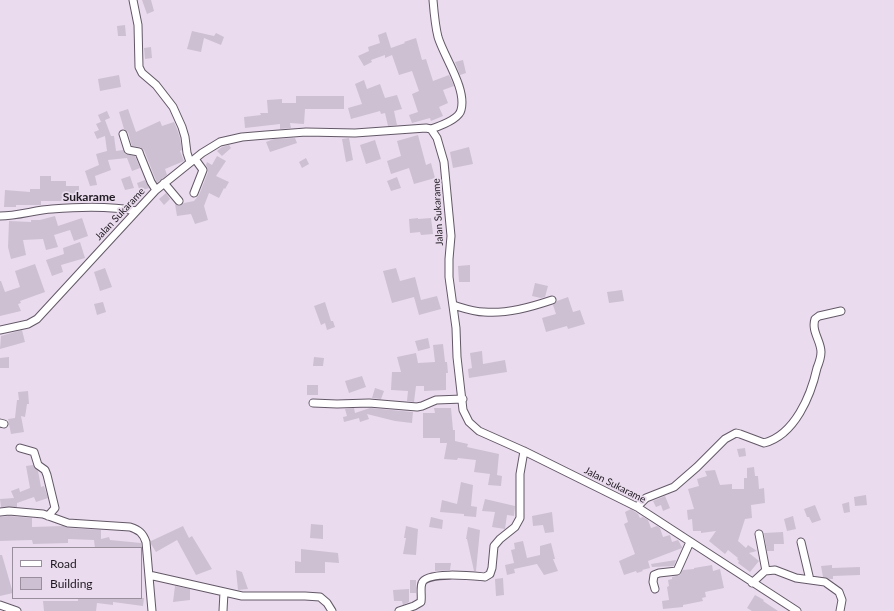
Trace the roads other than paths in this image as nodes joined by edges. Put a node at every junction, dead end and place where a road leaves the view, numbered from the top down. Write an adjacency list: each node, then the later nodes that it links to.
1 (133, 0): 5 (street)
2 (432, 0): 3 (street)
3 (431, 130): 5 (street, Jalan Sukarame); 13 (street, Jalan Sukarame)
4 (123, 134): 7 (street)
5 (192, 161): 6 (street, Jalan Sukarame); 8 (street)
6 (164, 183): 7 (street, Jalan Sukarame); 9 (street)
7 (156, 190): 10 (street, Jalan Sukarame)
8 (194, 193)
9 (179, 201)
10 (136, 211): 11 (street); 15 (street, Jalan Sukarame)
11 (0, 216)
12 (552, 300): 13 (street)
13 (453, 305): 16 (street, Jalan Sukarame)
14 (841, 311): 20 (street)
15 (0, 330)
16 (462, 399): 17 (street); 19 (street, Jalan Sukarame)
17 (313, 403)
18 (20, 448): 22 (street)
19 (524, 451): 20 (street, Jalan Sukarame); 37 (street)
20 (637, 507): 24 (street, Jalan Sukarame)
21 (0, 512): 22 (street)
22 (48, 516): 27 (street)
23 (759, 534): 26 (street)
24 (690, 542): 29 (street, Jalan Sukarame); 30 (street)
25 (801, 542): 28 (street)
26 (766, 571): 28 (street); 29 (street)
27 (149, 575): 31 (street); 34 (street)
28 (810, 580): 39 (street)
29 (752, 583): 38 (street, Jalan Sukarame)
30 (655, 590)
31 (224, 592): 35 (street); 36 (street)
32 (0, 605): 33 (street)
33 (17, 611)
34 (152, 611)
35 (223, 611)
36 (332, 611)
37 (399, 611)
38 (797, 611)
39 (840, 611)

